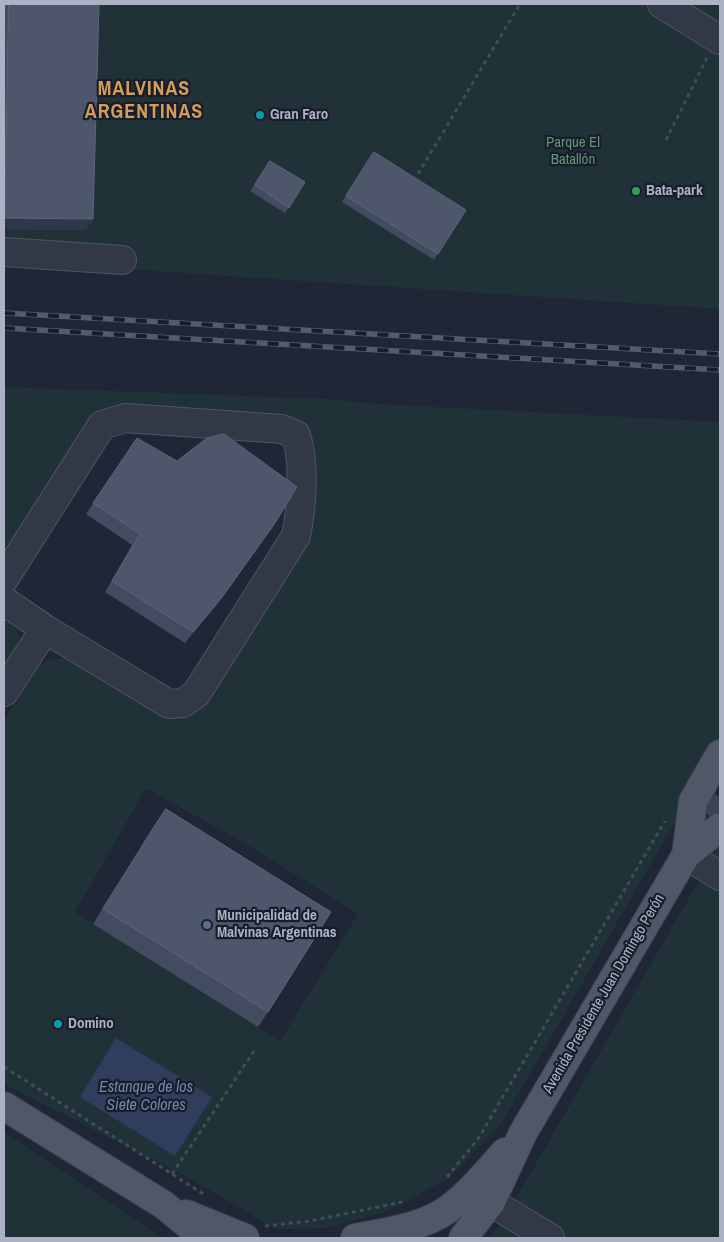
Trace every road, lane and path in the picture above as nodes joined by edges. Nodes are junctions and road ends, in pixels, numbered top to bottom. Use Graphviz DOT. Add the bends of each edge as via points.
graph roads {
  1 [pos="520,4"];
  2 [pos="673,7"];
  3 [pos="719,39"];
  4 [pos="666,140"];
  5 [pos="418,174"];
  6 [pos="4,252"];
  7 [pos="122,260"];
  8 [pos="4,579"];
  9 [pos="4,601"];
  10 [pos="45,629"];
  11 [pos="4,692"];
  12 [pos="720,754"];
  13 [pos="670,813"];
  14 [pos="720,827"];
  15 [pos="686,855"];
  16 [pos="720,876"];
  17 [pos="256,1048"];
  18 [pos="4,1067"];
  19 [pos="4,1106"];
  20 [pos="523,1133"];
  21 [pos="172,1174"];
  22 [pos="443,1181"];
  23 [pos="211,1198"];
  24 [pos="415,1199"];
  25 [pos="491,1202"];
  26 [pos="164,1205"];
  27 [pos="252,1232"];
  28 [pos="362,1237"];
  29 [pos="204,1238"];
  30 [pos="463,1238"];
  31 [pos="550,1238"];
  1 -- 5 [label="path"];
  2 -- 3 [label="street"];
  3 -- 4 [label="path"];
  6 -- 7 [label="street"];
  8 -- 10 [label="street" via="102,425 125,418 282,429 296,435 300,449 300,517 296,536 196,694 183,703 169,704"];
  9 -- 10 [label="street"];
  10 -- 11 [label="street"];
  12 -- 15 [label="main road, Avenida Presidente Juan Domingo Perón" via="693,801"];
  13 -- 22 [label="path" via="478,1139"];
  14 -- 15 [label="main road, Avenida Presidente Juan Domingo Perón"];
  15 -- 16 [label="street"];
  15 -- 20 [label="main road, Avenida Presidente Juan Domingo Perón"];
  17 -- 21 [label="path"];
  18 -- 21 [label="path"];
  19 -- 26 [label="main road"];
  20 -- 25 [label="main road, Avenida Presidente Juan Domingo Perón"];
  20 -- 28 [label="main road, Avenida Presidente Juan Domingo Perón" via="471,1190 446,1211 417,1225"];
  21 -- 23 [label="path"];
  24 -- 27 [label="path"];
  25 -- 30 [label="main road, Avenida Presidente Juan Domingo Perón"];
  25 -- 31 [label="street"];
  26 -- 27 [label="main road"];
  26 -- 29 [label="main road"];
}
